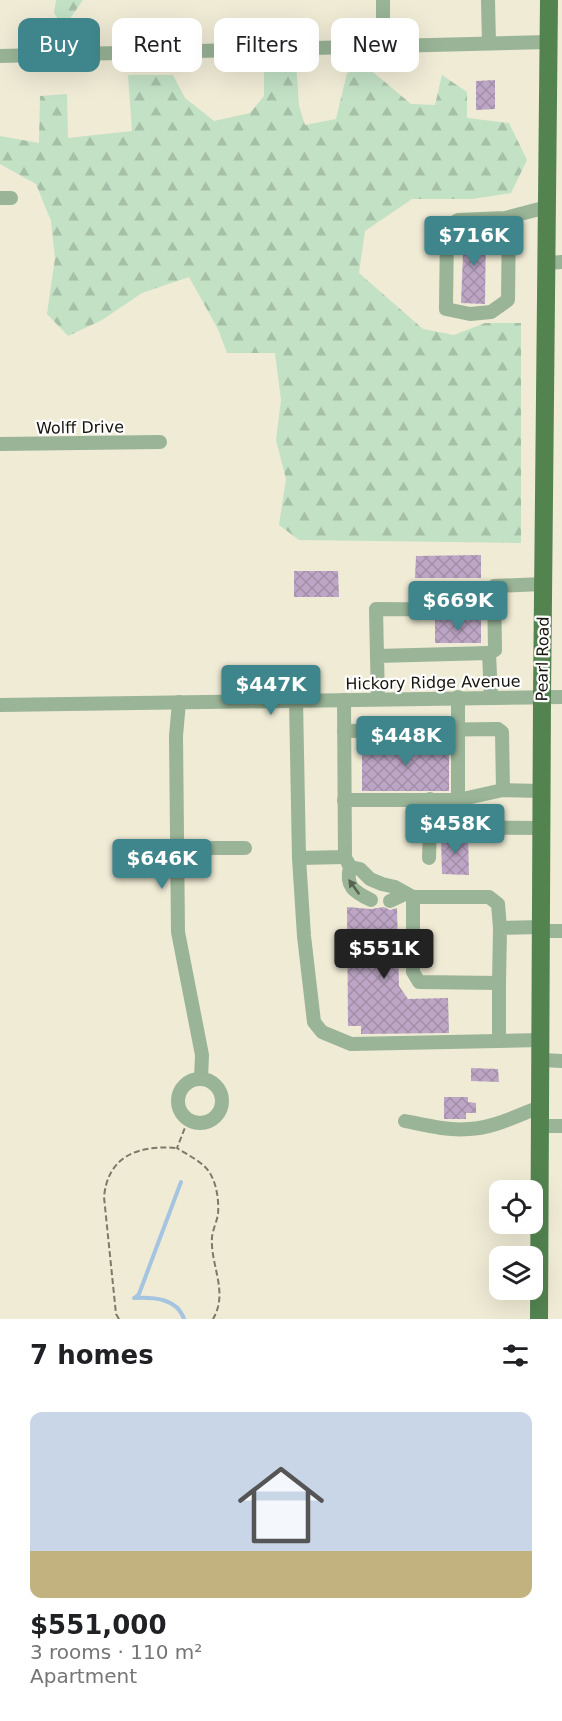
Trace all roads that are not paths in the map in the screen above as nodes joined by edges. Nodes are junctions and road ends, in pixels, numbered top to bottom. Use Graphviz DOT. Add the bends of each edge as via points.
graph roads {
  1 [pos="383,0"];
  2 [pos="488,0"];
  3 [pos="549,0"];
  4 [pos="383,18"];
  5 [pos="548,42"];
  6 [pos="489,43"];
  7 [pos="419,45"];
  8 [pos="331,47"];
  9 [pos="0,56"];
  10 [pos="555,61"];
  11 [pos="547,207"];
  12 [pos="509,217"];
  13 [pos="554,263"];
  14 [pos="160,442"];
  15 [pos="0,444"];
  16 [pos="543,584"];
  17 [pos="494,610"];
  18 [pos="489,653"];
  19 [pos="377,656"];
  20 [pos="458,697"];
  21 [pos="491,697"];
  22 [pos="542,697"];
  23 [pos="562,697"];
  24 [pos="378,699"];
  25 [pos="296,700"];
  26 [pos="344,700"];
  27 [pos="179,702"];
  28 [pos="0,705"];
  29 [pos="458,729"];
  30 [pos="344,730"];
  31 [pos="503,790"];
  32 [pos="542,792"];
  33 [pos="344,800"];
  34 [pos="430,800"];
  35 [pos="458,800"];
  36 [pos="430,827"];
  37 [pos="542,828"];
  38 [pos="177,848"];
  39 [pos="245,848"];
  40 [pos="299,858"];
  41 [pos="429,858"];
  42 [pos="348,862"];
  43 [pos="409,895"];
  44 [pos="370,900"];
  45 [pos="390,901"];
  46 [pos="500,928"];
  47 [pos="542,929"];
  48 [pos="562,931"];
  49 [pos="499,983"];
  50 [pos="499,1040"];
  51 [pos="541,1040"];
  52 [pos="541,1060"];
  53 [pos="562,1061"];
  54 [pos="201,1079"];
  55 [pos="540,1116"];
  56 [pos="405,1121"];
  57 [pos="562,1126"];
  58 [pos="539,1319"];
  1 -- 4 [label="street"];
  2 -- 6 [label="street"];
  3 -- 5 [label="main road, Pearl Road"];
  5 -- 6 [label="street"];
  5 -- 10 [label="main road, Pearl Road"];
  6 -- 7 [label="street"];
  8 -- 9 [label="street"];
  10 -- 11 [label="main road, Pearl Road"];
  11 -- 12 [label="street"];
  11 -- 13 [label="main road, Pearl Road"];
  12 -- 12 [label="street" via="458,220 447,228 446,309 470,314 491,312 508,300"];
  13 -- 16 [label="main road, Pearl Road"];
  14 -- 15 [label="street, Wolff Drive"];
  16 -- 17 [label="street" via="494,586"];
  16 -- 22 [label="main road, Pearl Road"];
  17 -- 18 [label="street" via="495,650"];
  17 -- 19 [label="street" via="375,609"];
  18 -- 19 [label="street"];
  18 -- 21 [label="street"];
  19 -- 24 [label="street"];
  20 -- 21 [label="street, Hickory Ridge Avenue"];
  20 -- 24 [label="street, Hickory Ridge Avenue"];
  20 -- 29 [label="street"];
  21 -- 22 [label="street, Hickory Ridge Avenue"];
  22 -- 23 [label="street, Hickory Ridge Avenue"];
  22 -- 32 [label="main road, Pearl Road"];
  24 -- 26 [label="street, Hickory Ridge Avenue"];
  25 -- 26 [label="street, Hickory Ridge Avenue"];
  25 -- 27 [label="street, Hickory Ridge Avenue"];
  25 -- 40 [label="street"];
  26 -- 30 [label="street"];
  27 -- 28 [label="street, Hickory Ridge Avenue"];
  27 -- 38 [label="street"];
  29 -- 30 [label="street"];
  29 -- 31 [label="street" via="502,732"];
  29 -- 35 [label="street"];
  30 -- 33 [label="street"];
  31 -- 32 [label="street"];
  31 -- 35 [label="street"];
  32 -- 37 [label="main road, Pearl Road"];
  33 -- 34 [label="street"];
  33 -- 42 [label="street"];
  34 -- 35 [label="street"];
  34 -- 36 [label="street"];
  36 -- 37 [label="street"];
  36 -- 41 [label="street"];
  37 -- 47 [label="main road, Pearl Road"];
  38 -- 39 [label="street"];
  38 -- 54 [label="street" via="178,932 202,1055"];
  40 -- 42 [label="street"];
  40 -- 50 [label="street" via="314,1022 322,1032 351,1044"];
  42 -- 43 [label="street" via="370,879"];
  44 -- 42 [label="street, one-way" via="352,888 347,878"];
  43 -- 45 [label="street"];
  43 -- 46 [label="street" via="489,897 498,904"];
  43 -- 49 [label="street" via="413,972 419,982"];
  46 -- 47 [label="street"];
  46 -- 49 [label="street"];
  47 -- 48 [label="street"];
  47 -- 51 [label="main road, Pearl Road"];
  49 -- 50 [label="street"];
  50 -- 51 [label="street"];
  51 -- 52 [label="main road, Pearl Road"];
  52 -- 53 [label="street"];
  52 -- 55 [label="main road, Pearl Road"];
  54 -- 54 [label="street" via="219,1089 222,1102 211,1120 196,1123 179,1110 178,1095 187,1083"];
  55 -- 56 [label="street" via="460,1130"];
  55 -- 57 [label="street"];
  55 -- 58 [label="main road, Pearl Road"];
}
